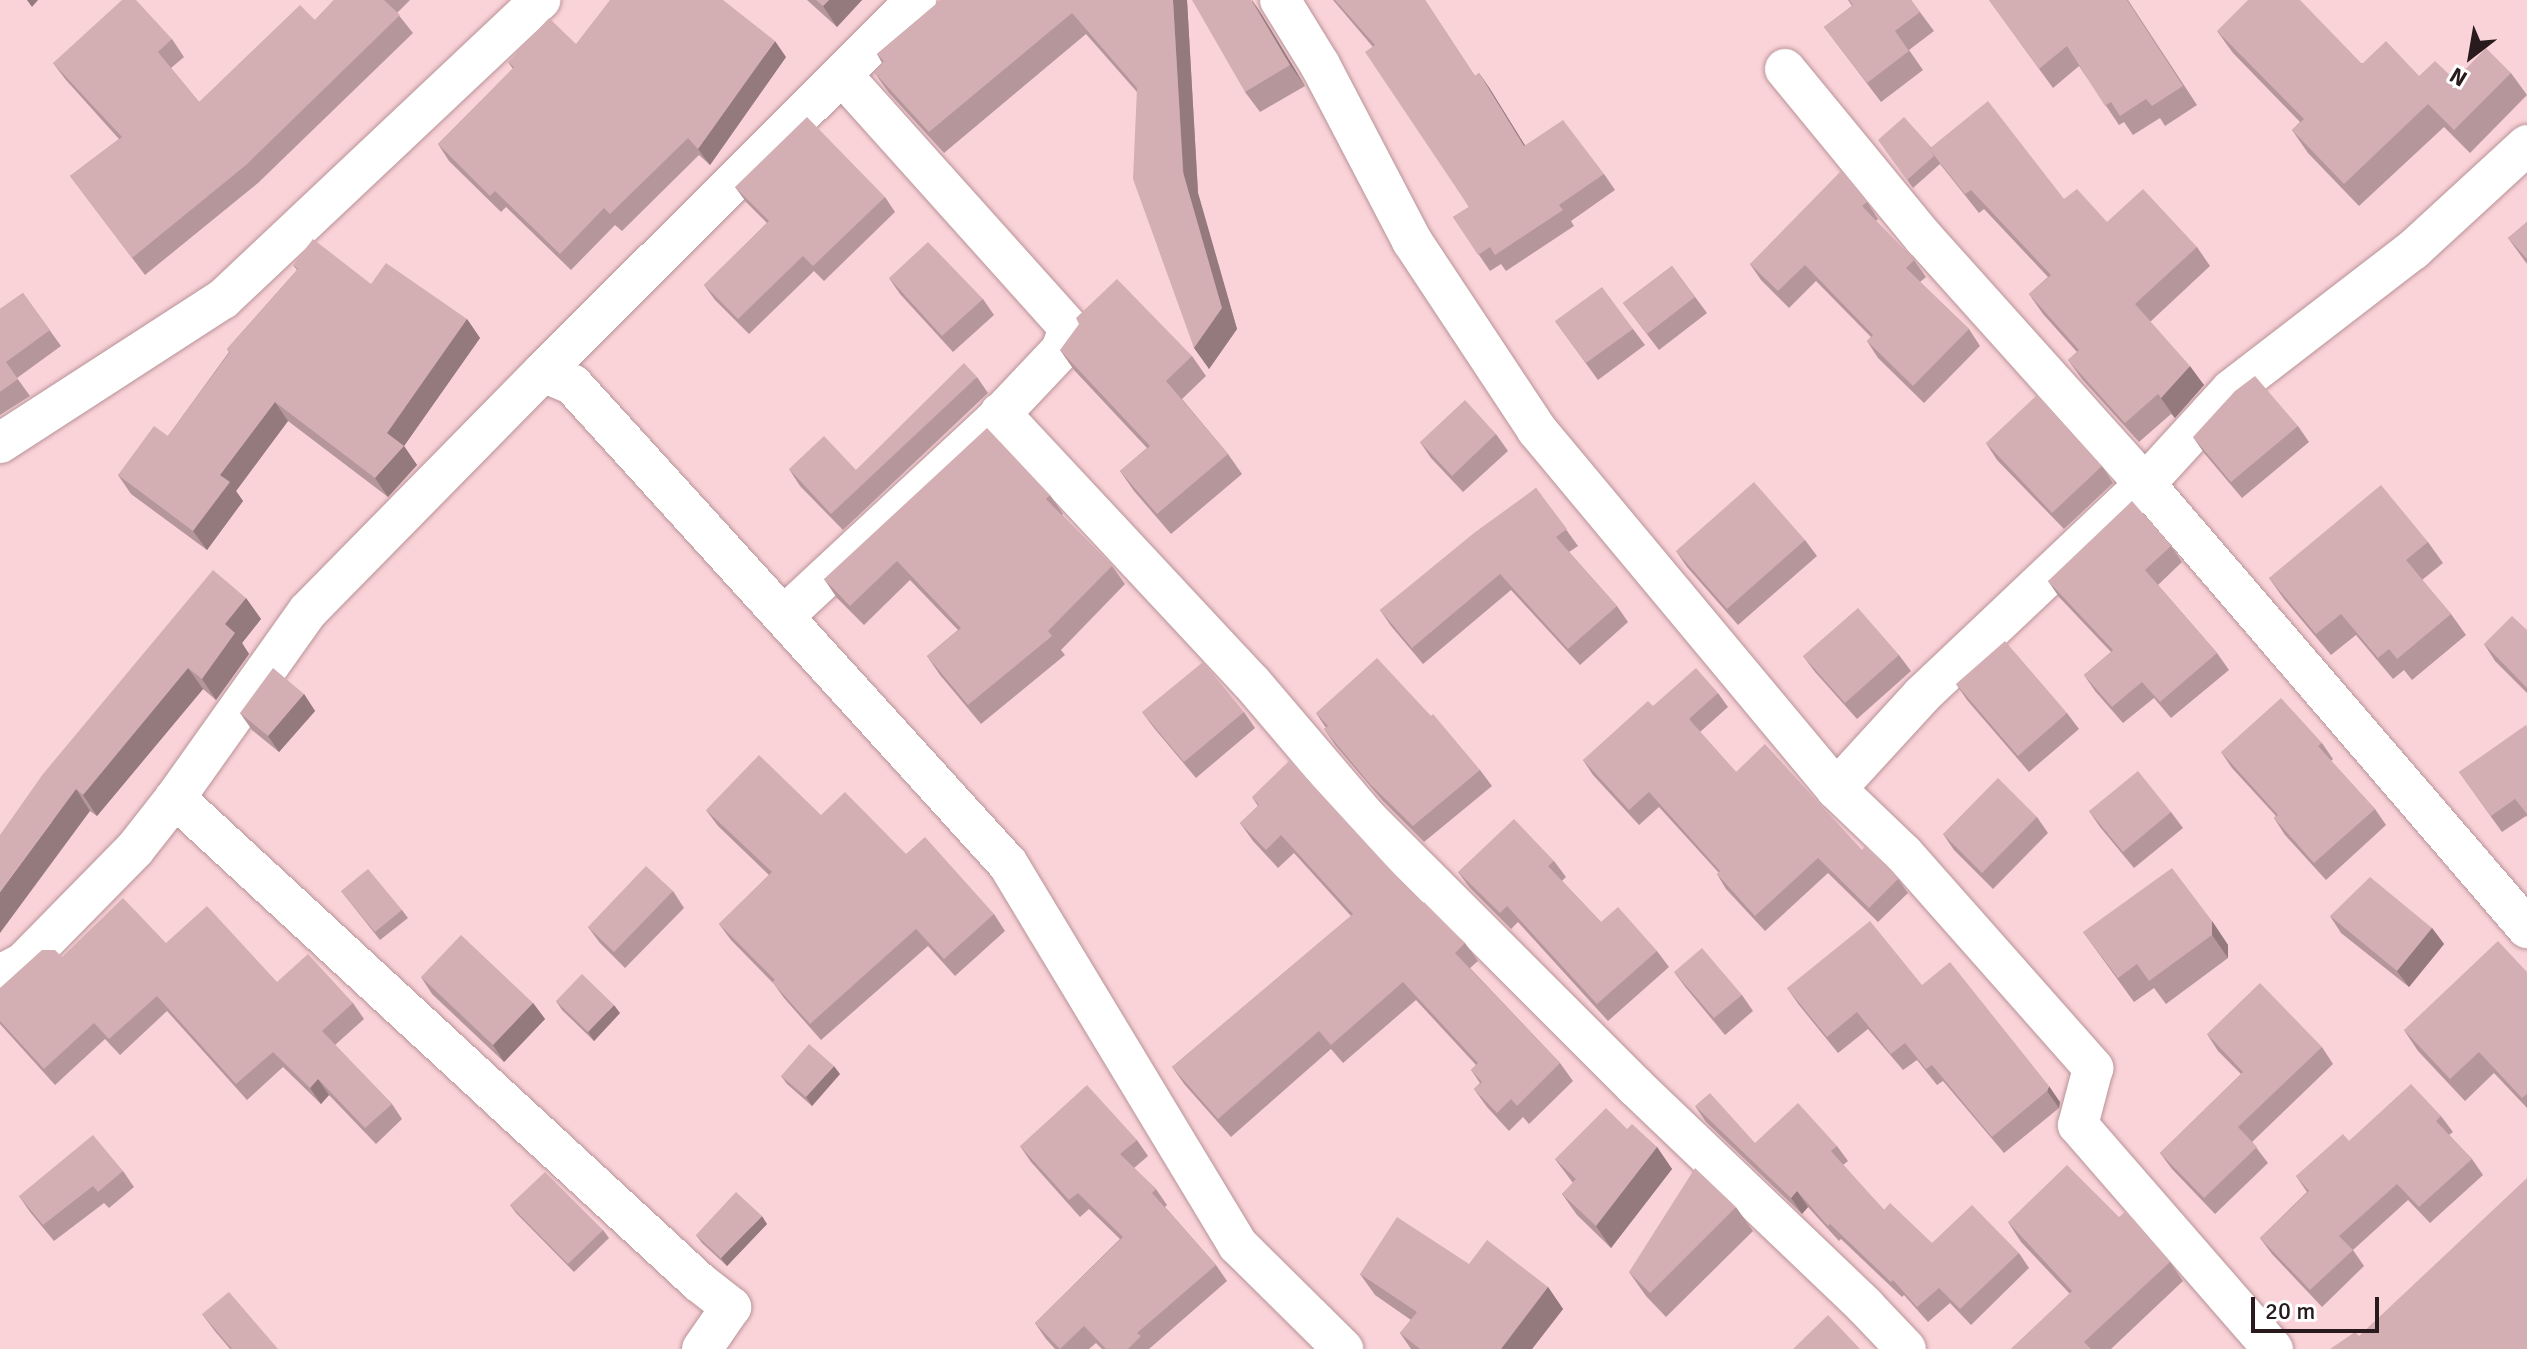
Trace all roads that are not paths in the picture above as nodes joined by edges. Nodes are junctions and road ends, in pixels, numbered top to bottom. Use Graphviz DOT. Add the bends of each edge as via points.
graph roads {
  1 [pos="540,0"];
  2 [pos="916,0"];
  3 [pos="1280,0"];
  4 [pos="1785,69"];
  5 [pos="842,75"];
  6 [pos="2527,145"];
  7 [pos="543,372"];
  8 [pos="1000,413"];
  9 [pos="0,443"];
  10 [pos="2145,484"];
  11 [pos="784,616"];
  12 [pos="1836,789"];
  13 [pos="175,798"];
  14 [pos="2527,928"];
  15 [pos="0,975"];
  16 [pos="702,1349"];
  17 [pos="1343,1349"];
  18 [pos="1906,1349"];
  19 [pos="2273,1349"];
  1 -- 9 [label="street" via="223,299"];
  2 -- 5 [label="street"];
  3 -- 12 [label="street" via="1412,241 1537,430"];
  4 -- 10 [label="street" via="1924,238"];
  5 -- 7 [label="street"];
  5 -- 8 [label="street" via="1069,328 1061,350"];
  6 -- 10 [label="street" via="2413,250 2231,390"];
  7 -- 11 [label="street" via="573,385"];
  7 -- 13 [label="street" via="308,611"];
  8 -- 11 [label="street"];
  8 -- 18 [label="street" via="1252,683 1365,816"];
  10 -- 12 [label="street" via="1922,695"];
  10 -- 14 [label="street"];
  11 -- 17 [label="street" via="1008,864 1238,1245"];
  12 -- 19 [label="street" via="1904,854 2093,1068 2078,1125"];
  13 -- 15 [label="street" via="135,849 23,963"];
  13 -- 16 [label="street" via="731,1307"];
}
